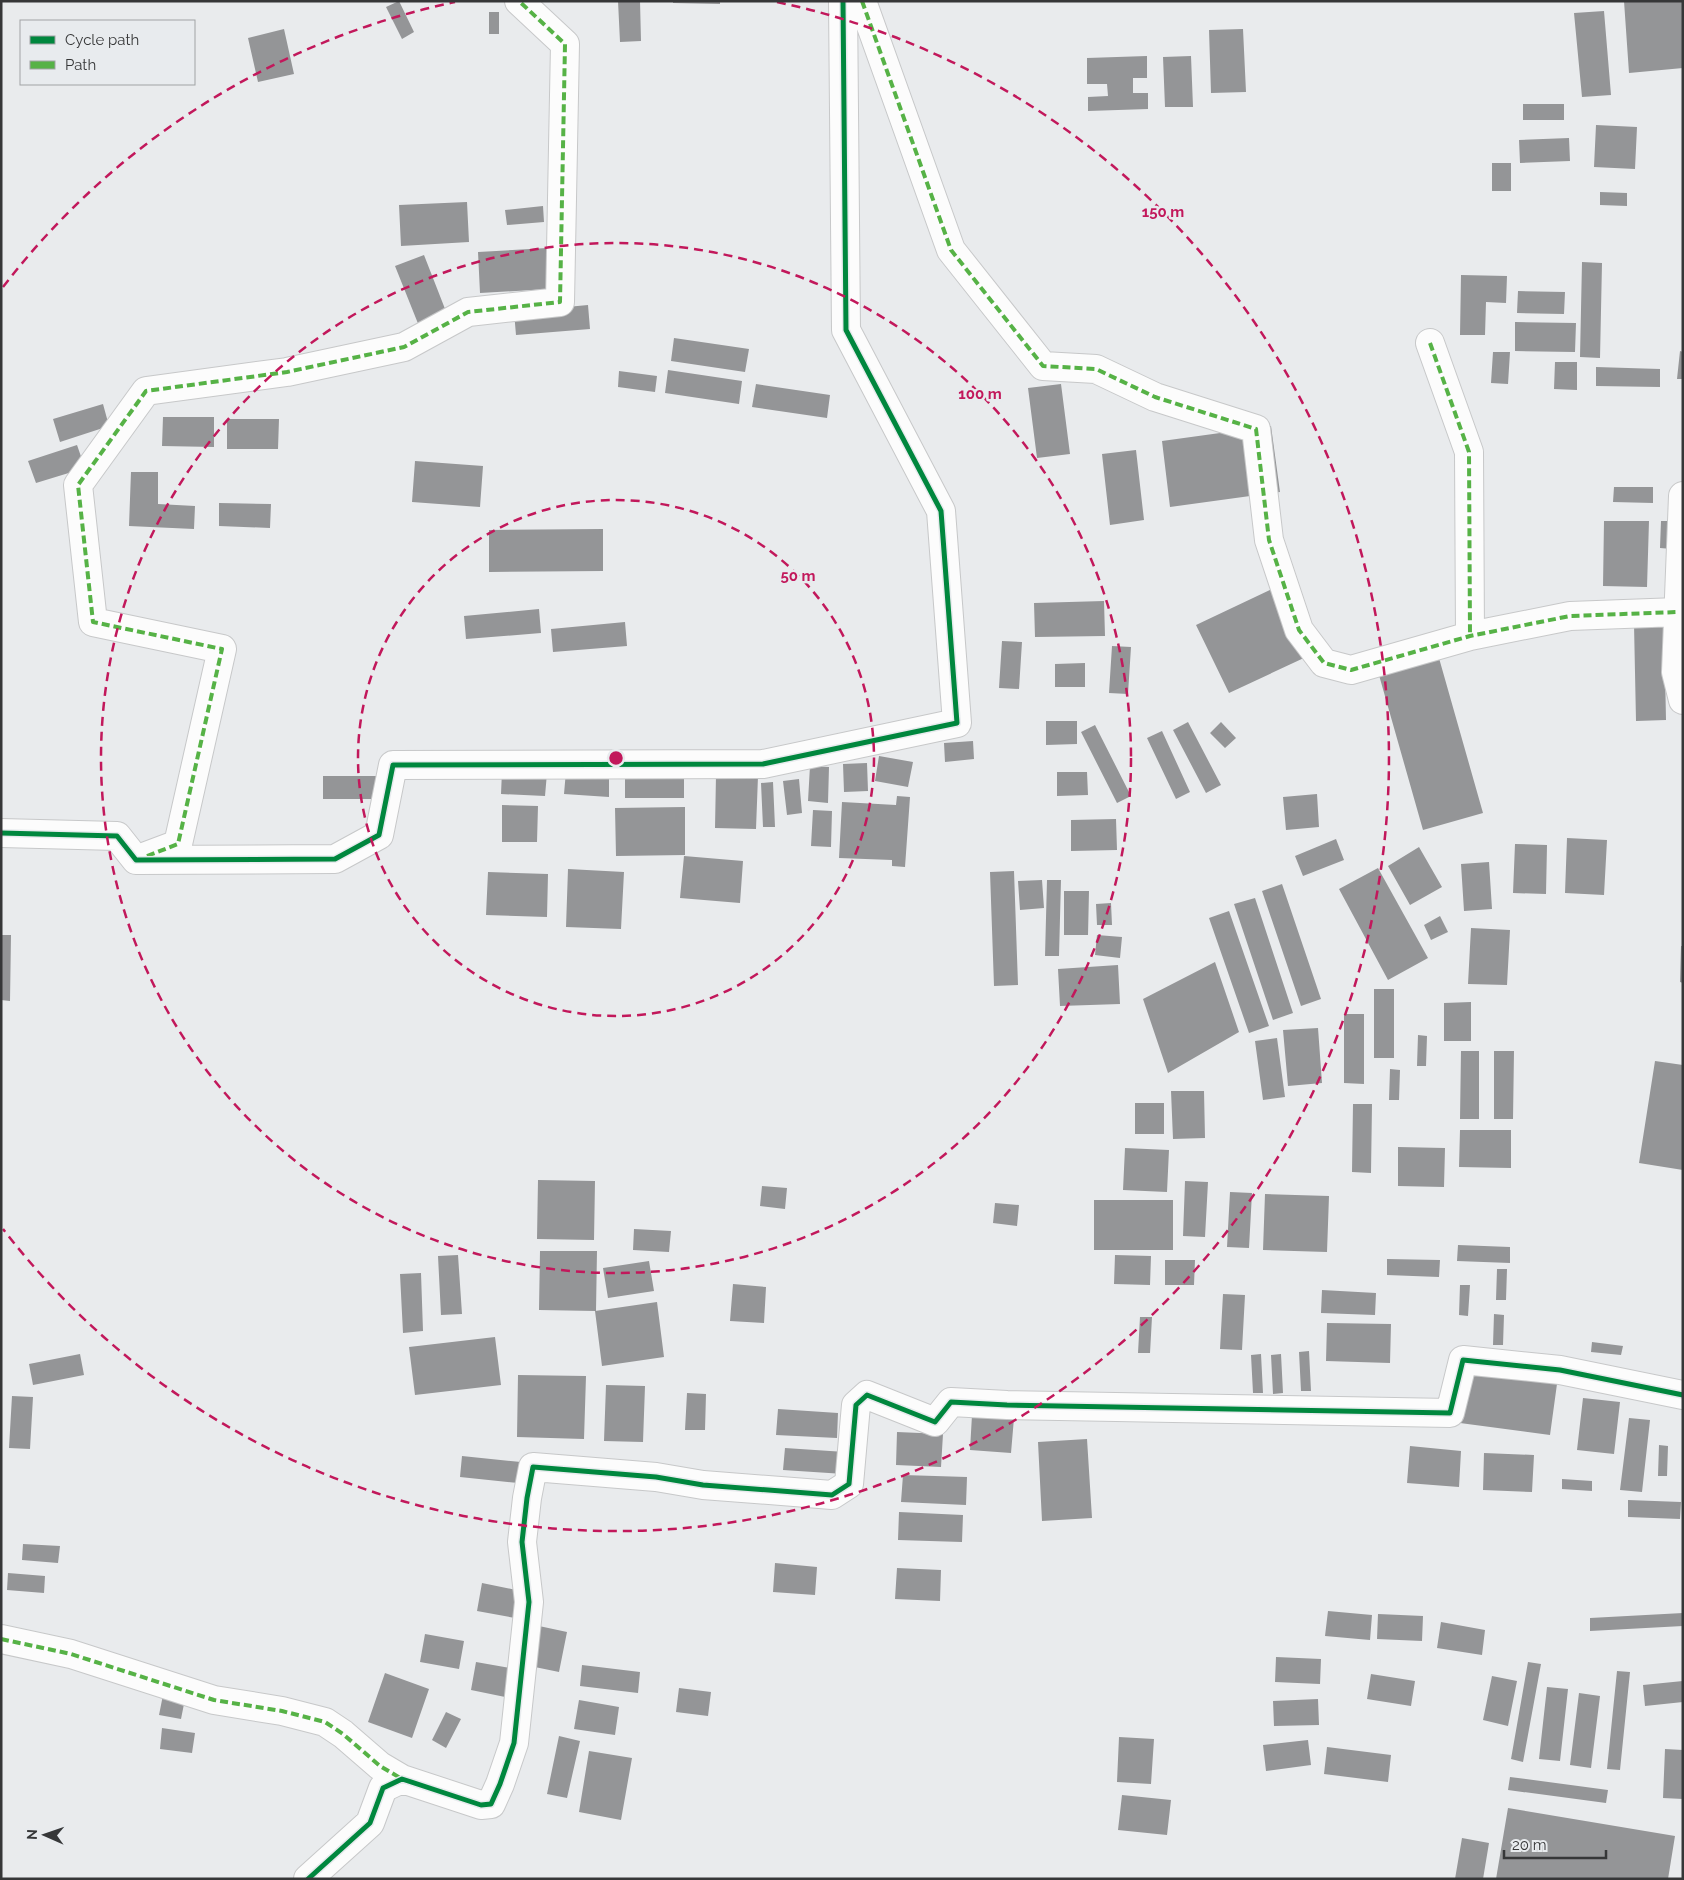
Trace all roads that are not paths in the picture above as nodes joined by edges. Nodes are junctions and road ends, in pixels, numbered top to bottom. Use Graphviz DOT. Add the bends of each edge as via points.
graph roads {
  1 [pos="519,1"];
  2 [pos="843,1"];
  3 [pos="862,1"];
  4 [pos="1430,343"];
  5 [pos="1683,496"];
  6 [pos="1678,612"];
  7 [pos="1470,636"];
  8 [pos="1683,700"];
  9 [pos="1,833"];
  10 [pos="136,860"];
  11 [pos="1683,1395"];
  12 [pos="1,1640"];
  13 [pos="402,1779"];
  14 [pos="308,1879"];
  1 -- 10 [label="street" via="565,44 560,302 468,312 404,347 287,372 146,391 78,485 93,622 222,649 178,844"];
  2 -- 10 [label="street" via="846,330 940,511 956,723 763,764 393,766 379,835 335,859"];
  3 -- 7 [label="street" via="951,250 1043,366 1096,369 1155,396 1256,430 1270,540 1299,630 1324,663 1351,670"];
  4 -- 7 [label="street" via="1469,452"];
  5 -- 6 [label="street"];
  6 -- 7 [label="street" via="1570,616"];
  6 -- 8 [label="street" via="1676,672"];
  9 -- 10 [label="street" via="118,836"];
  11 -- 13 [label="street" via="1560,1370 1464,1360 1450,1414 951,1402 935,1422 867,1395 856,1405 850,1484 832,1495 703,1485 656,1476 533,1467 522,1542 528,1602 514,1743 500,1784 491,1804 481,1804"];
  12 -- 13 [label="street" via="71,1654 214,1700 282,1711 324,1722"];
  13 -- 14 [label="street" via="383,1788 370,1823"];
}
